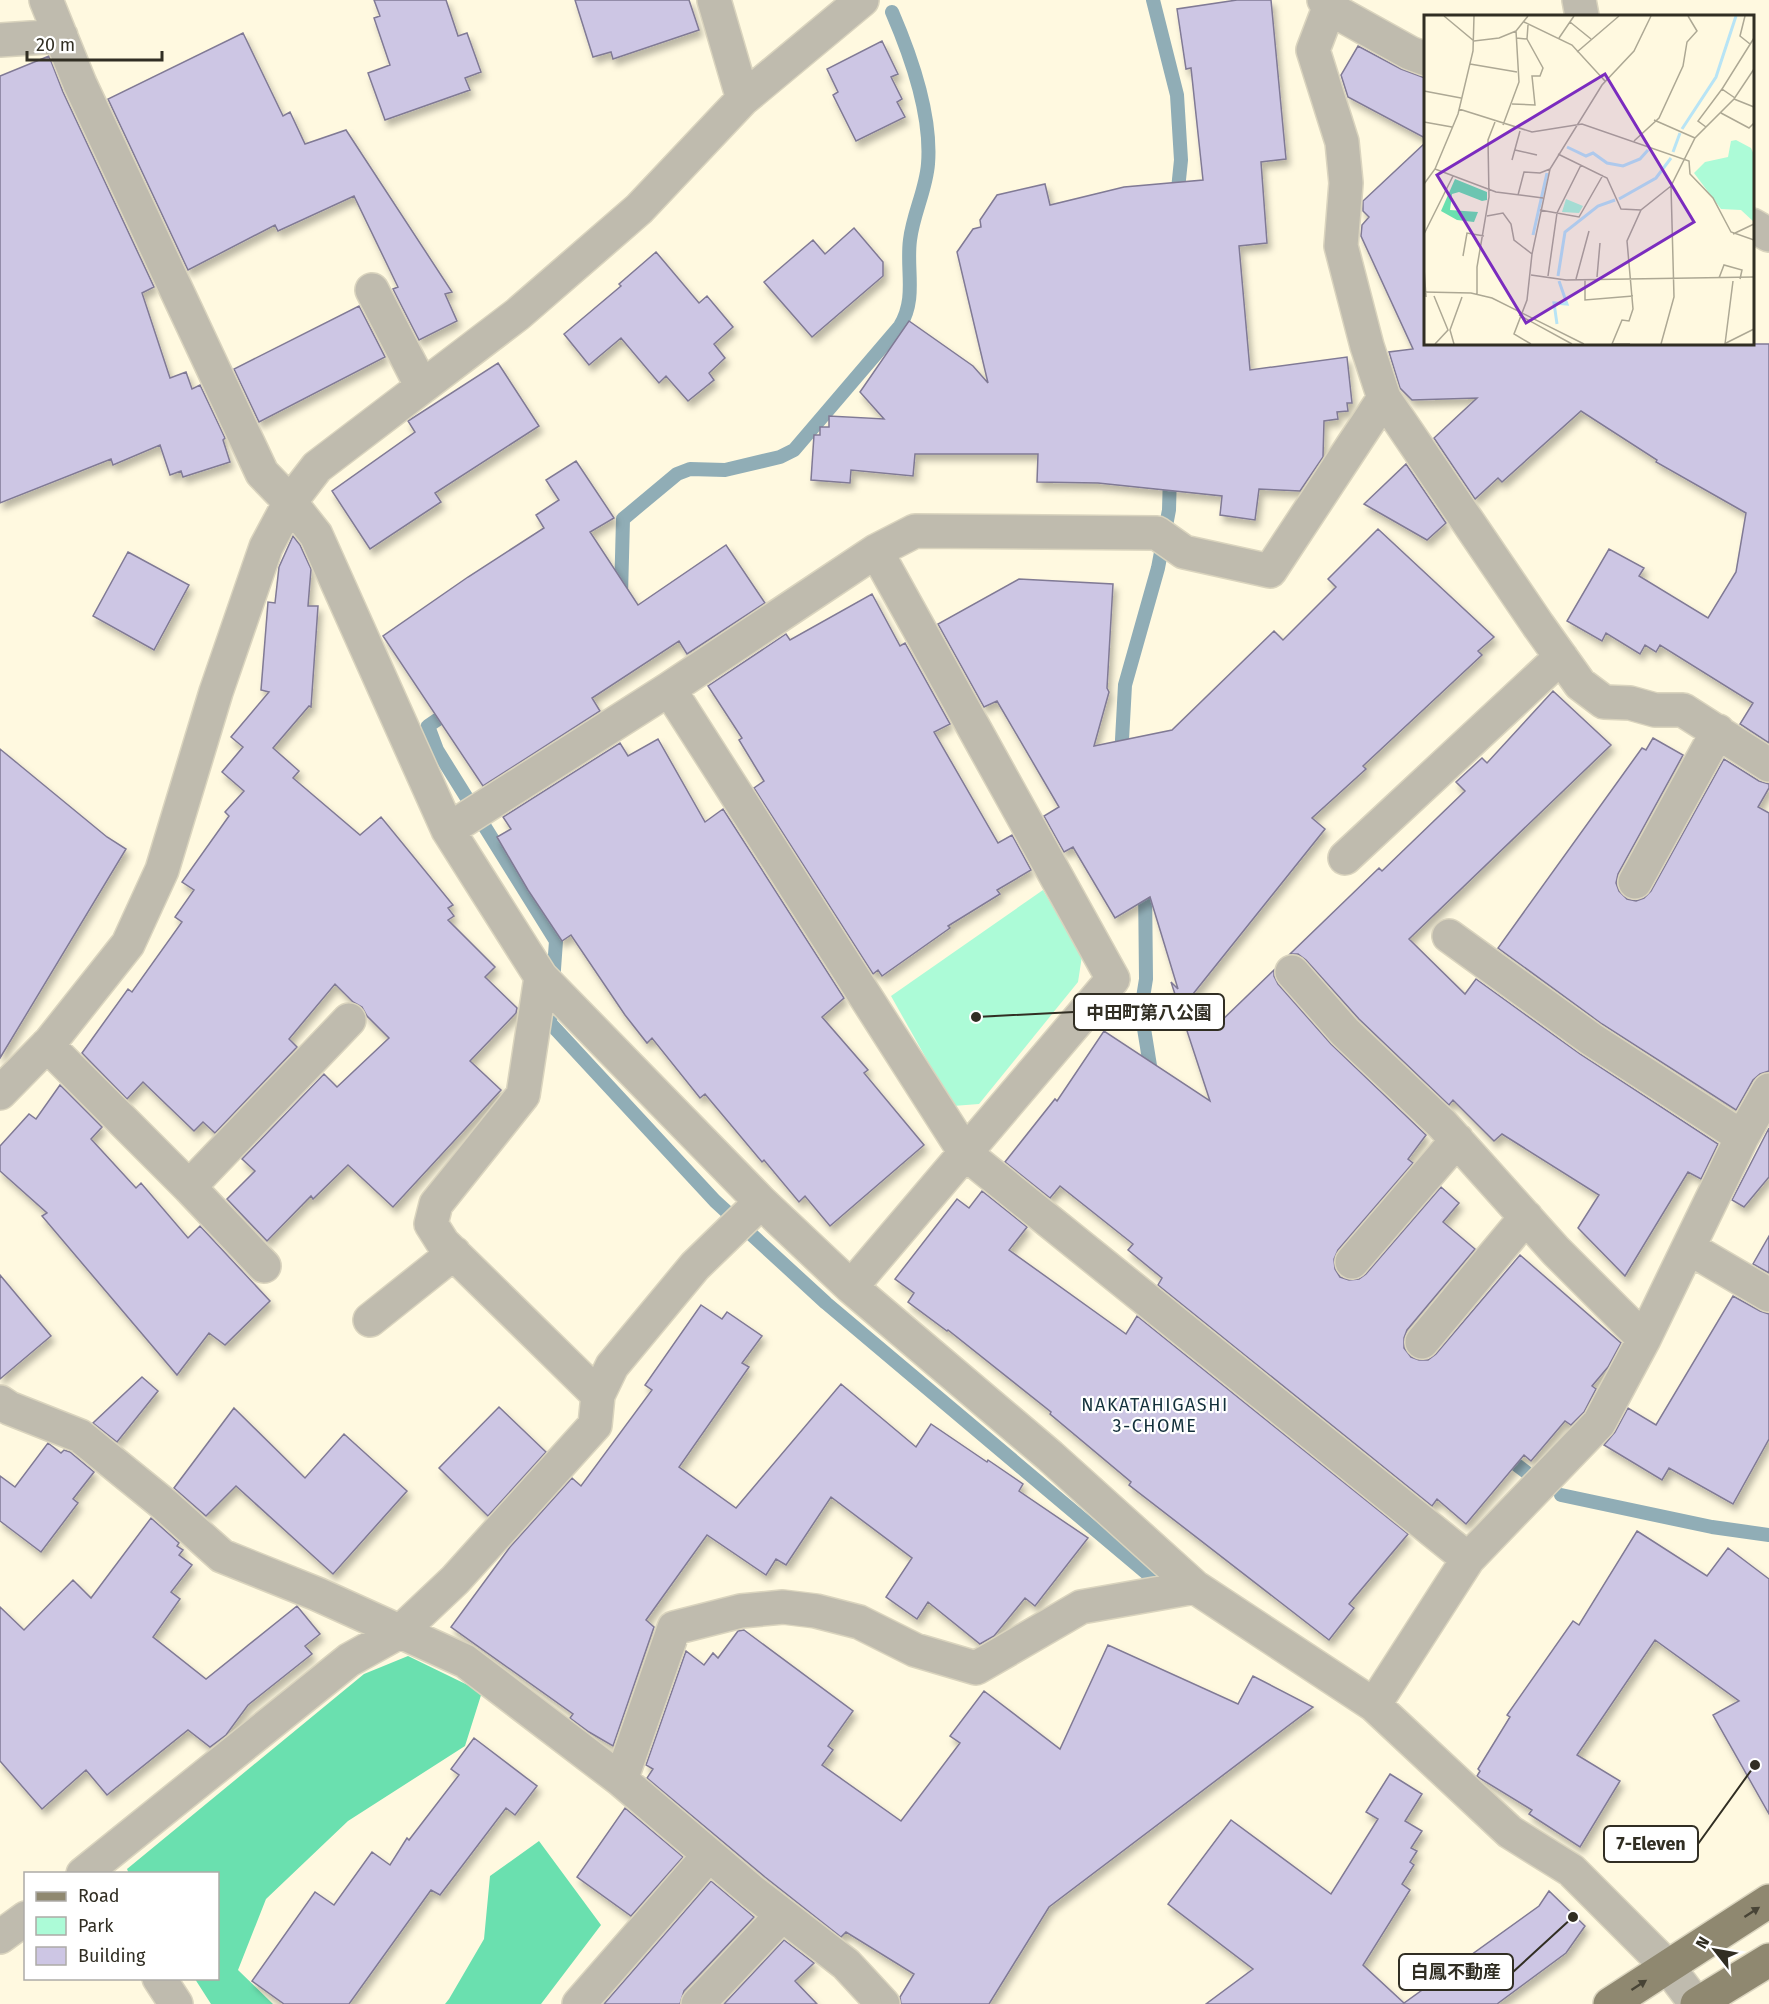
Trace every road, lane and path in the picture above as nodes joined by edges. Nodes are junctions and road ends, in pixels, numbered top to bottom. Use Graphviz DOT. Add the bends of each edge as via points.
graph roads {
  1 [pos="46,0"];
  2 [pos="714,0"];
  3 [pos="862,0"];
  4 [pos="1579,0"];
  5 [pos="1326,4"];
  6 [pos="1582,15"];
  7 [pos="61,36"];
  8 [pos="0,40"];
  9 [pos="1424,58"];
  10 [pos="743,99"];
  11 [pos="1754,226"];
  12 [pos="1769,235"];
  13 [pos="372,290"];
  14 [pos="422,387"];
  15 [pos="1383,398"];
  16 [pos="290,502"];
  17 [pos="876,551"];
  18 [pos="1561,657"];
  19 [pos="669,689"];
  20 [pos="1718,731"];
  21 [pos="1769,765"];
  22 [pos="448,830"];
  23 [pos="1345,858"];
  24 [pos="1635,882"];
  25 [pos="1449,936"];
  26 [pos="1292,972"];
  27 [pos="542,977"];
  28 [pos="349,1020"];
  29 [pos="47,1046"];
  30 [pos="1769,1090"];
  31 [pos="0,1093"];
  32 [pos="1742,1137"];
  33 [pos="1457,1140"];
  34 [pos="966,1154"];
  35 [pos="189,1187"];
  36 [pos="761,1202"];
  37 [pos="1526,1217"];
  38 [pos="1689,1248"];
  39 [pos="454,1253"];
  40 [pos="1352,1262"];
  41 [pos="264,1266"];
  42 [pos="851,1287"];
  43 [pos="1769,1295"];
  44 [pos="370,1320"];
  45 [pos="1644,1339"];
  46 [pos="1422,1342"];
  47 [pos="598,1395"];
  48 [pos="0,1402"];
  49 [pos="1468,1559"];
  50 [pos="1195,1587"];
  51 [pos="400,1631"];
  52 [pos="1374,1705"];
  53 [pos="621,1780"];
  54 [pos="709,1855"];
  55 [pos="88,1872"];
  56 [pos="1769,1901"];
  57 [pos="782,1915"];
  58 [pos="24,1919"];
  59 [pos="0,1937"];
  60 [pos="1769,1960"];
  61 [pos="1668,1967"];
  62 [pos="160,1980"];
  63 [pos="176,2004"];
  64 [pos="579,2004"];
  65 [pos="698,2004"];
  66 [pos="883,2004"];
  67 [pos="1610,2004"];
  68 [pos="1696,2004"];
  1 -- 7 [label="street"];
  2 -- 10 [label="street"];
  3 -- 10 [label="street"];
  4 -- 6 [label="street"];
  5 -- 9 [label="street"];
  5 -- 15 [label="street" via="1313,50 1342,142 1346,183 1341,246"];
  7 -- 8 [label="street"];
  7 -- 16 [label="street" via="262,473"];
  10 -- 14 [label="street" via="639,208 518,314"];
  11 -- 12 [label="street"];
  13 -- 14 [label="street"];
  14 -- 16 [label="street" via="317,467"];
  15 -- 17 [label="street" via="1270,571 1184,552 1157,533 915,531"];
  15 -- 18 [label="street"];
  16 -- 22 [label="street" via="316,535"];
  16 -- 29 [label="street" via="266,547 216,692 162,870 143,913 128,944"];
  17 -- 19 [label="street"];
  17 -- 34 [label="street" via="1113,979"];
  18 -- 20 [label="street" via="1580,684 1604,702 1683,710"];
  18 -- 23 [label="street"];
  19 -- 22 [label="street"];
  19 -- 34 [label="street"];
  20 -- 21 [label="street"];
  20 -- 24 [label="street"];
  22 -- 27 [label="street"];
  25 -- 32 [label="street" via="1591,1039"];
  26 -- 33 [label="street" via="1345,1032"];
  27 -- 36 [label="street"];
  27 -- 39 [label="street" via="523,1095 436,1204 431,1224"];
  28 -- 35 [label="street"];
  29 -- 31 [label="street"];
  29 -- 35 [label="street"];
  30 -- 32 [label="street"];
  32 -- 38 [label="street"];
  33 -- 37 [label="street"];
  33 -- 40 [label="street"];
  34 -- 42 [label="street"];
  34 -- 49 [label="street"];
  35 -- 41 [label="street"];
  36 -- 42 [label="street"];
  36 -- 47 [label="street" via="695,1266 612,1366"];
  37 -- 45 [label="street"];
  37 -- 46 [label="street"];
  38 -- 43 [label="street"];
  38 -- 45 [label="street"];
  39 -- 44 [label="street"];
  39 -- 47 [label="street"];
  42 -- 50 [label="street" via="1050,1456"];
  45 -- 49 [label="street" via="1599,1423"];
  47 -- 51 [label="street" via="595,1425 455,1580"];
  48 -- 51 [label="street" via="80,1436 222,1556"];
  49 -- 52 [label="street"];
  50 -- 52 [label="street"];
  50 -- 53 [label="street" via="1082,1607 976,1668 915,1650 859,1622 816,1611 783,1607 741,1611 674,1628"];
  51 -- 53 [label="street" via="465,1661"];
  51 -- 55 [label="street" via="349,1660"];
  52 -- 61 [label="street" via="1510,1832 1572,1870"];
  53 -- 54 [label="street"];
  54 -- 57 [label="street"];
  54 -- 64 [label="street"];
  61 -- 56 [label="main road, one-way"];
  57 -- 65 [label="street"];
  57 -- 66 [label="street" via="846,1964"];
  58 -- 59 [label="street"];
  60 -- 68 [label="main road"];
  67 -- 61 [label="main road, one-way"];
  61 -- 68 [label="street"];
  62 -- 63 [label="street"];
}
